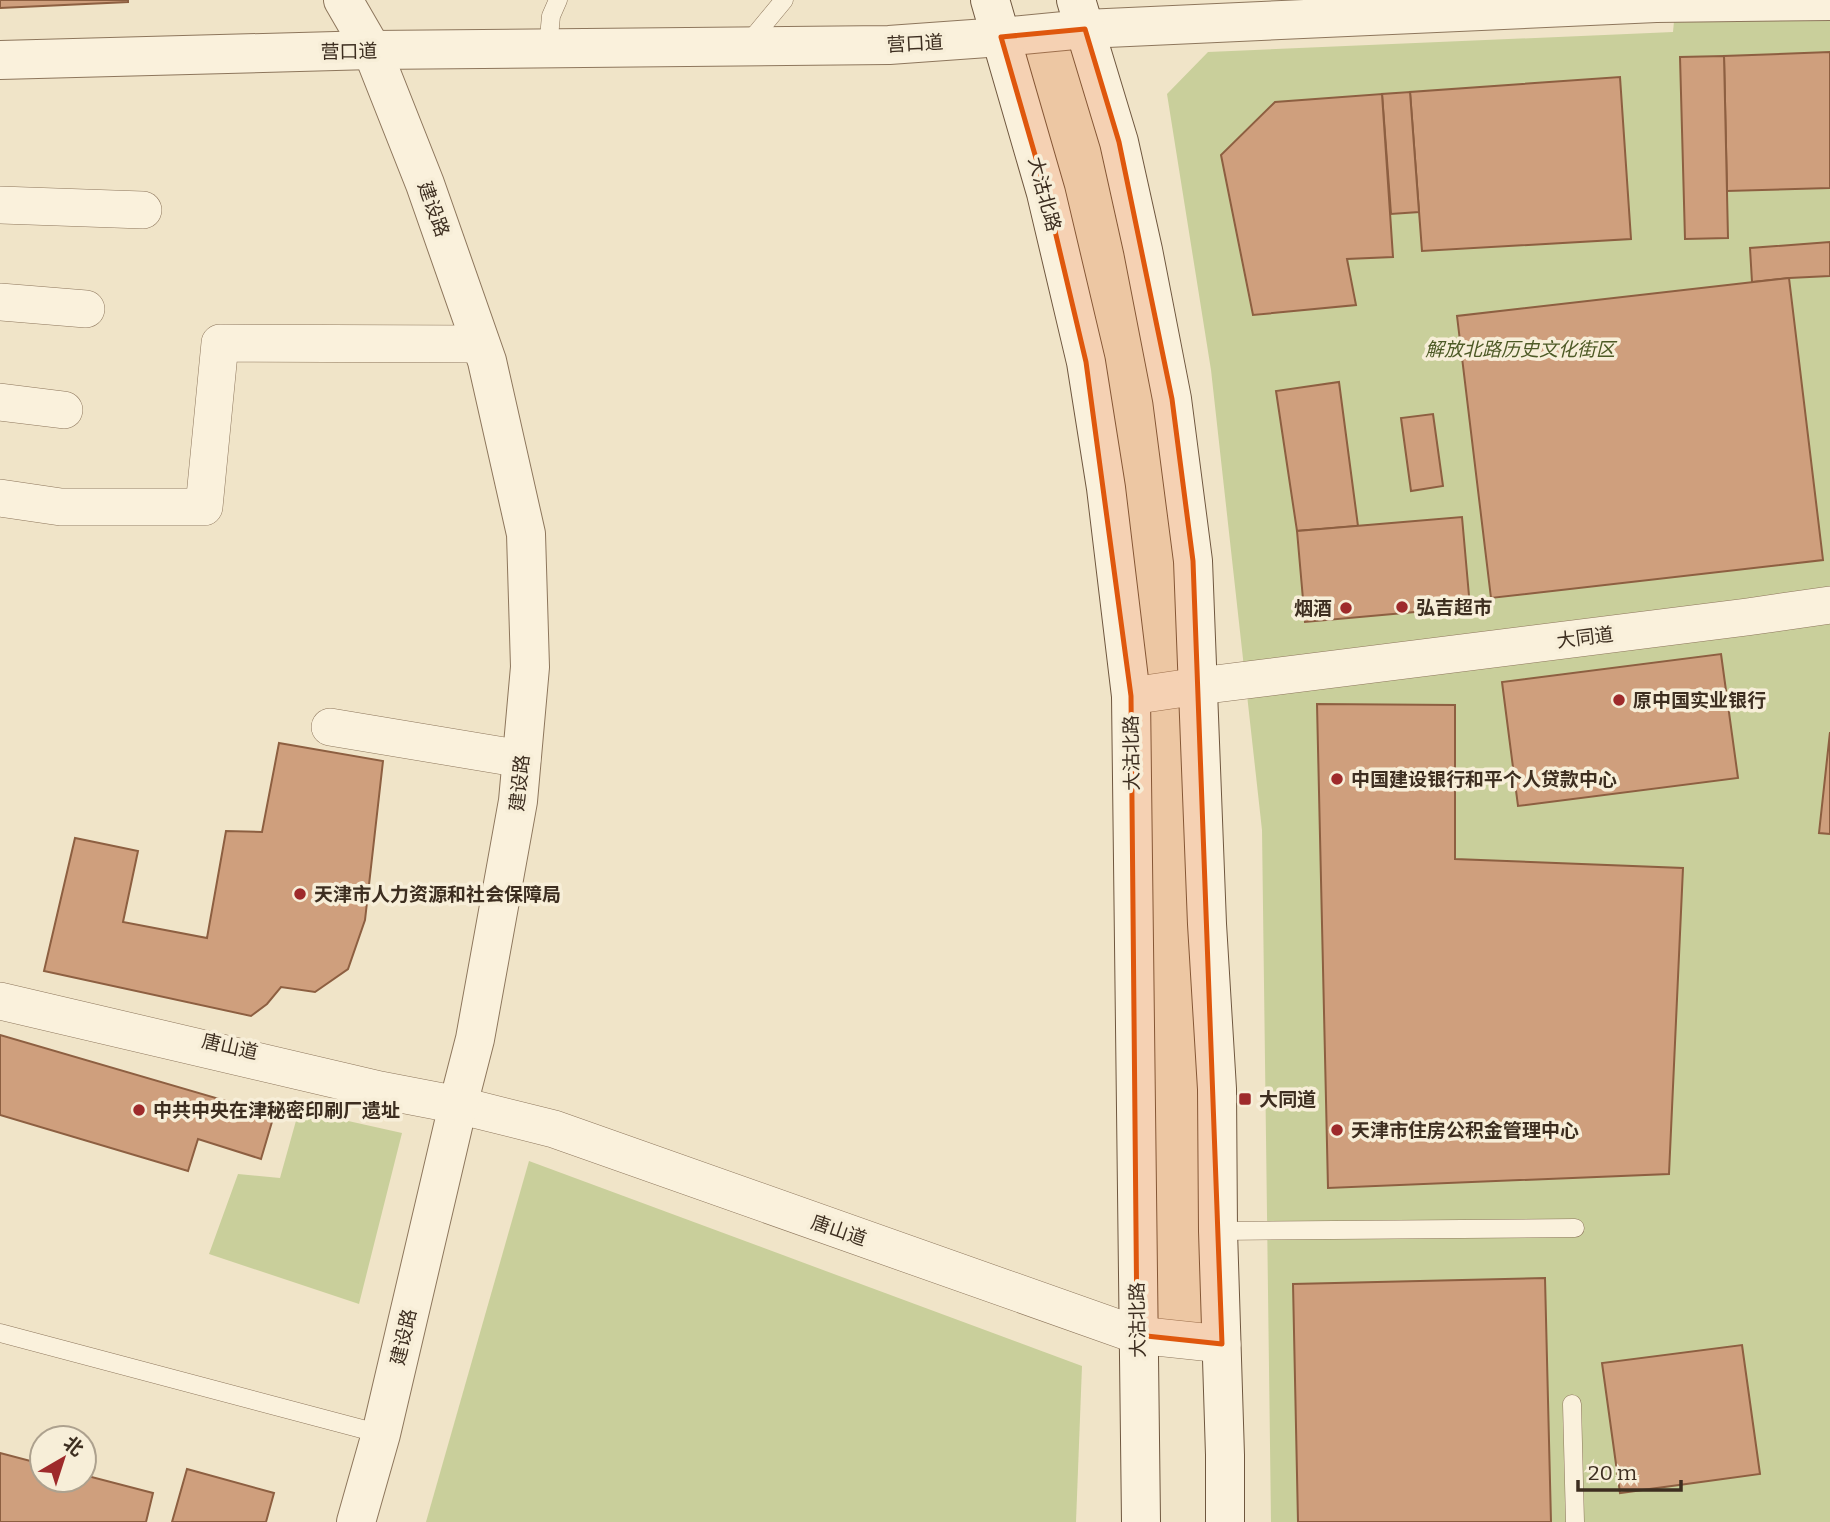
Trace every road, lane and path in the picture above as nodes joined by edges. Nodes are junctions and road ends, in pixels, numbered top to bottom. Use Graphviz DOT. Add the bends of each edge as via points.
graph roads {
  1 [pos="342,0"];
  2 [pos="558,0"];
  3 [pos="784,0"];
  4 [pos="990,0"];
  5 [pos="1830,1"];
  6 [pos="1656,2"];
  7 [pos="1080,15"];
  8 [pos="1002,37"];
  9 [pos="745,46"];
  10 [pos="548,48"];
  11 [pos="372,50"];
  12 [pos="0,60"];
  13 [pos="0,205"];
  14 [pos="144,210"];
  15 [pos="0,302"];
  16 [pos="86,309"];
  17 [pos="481,344"];
  18 [pos="0,402"];
  19 [pos="64,410"];
  20 [pos="0,498"];
  21 [pos="1830,605"];
  22 [pos="1199,686"];
  23 [pos="1131,696"];
  24 [pos="330,727"];
  25 [pos="522,758"];
  26 [pos="0,993"];
  27 [pos="0,1002"];
  28 [pos="458,1105"];
  29 [pos="1575,1228"];
  30 [pos="1218,1231"];
  31 [pos="0,1333"];
  32 [pos="1137,1335"];
  33 [pos="1222,1344"];
  34 [pos="1572,1404"];
  35 [pos="381,1434"];
  36 [pos="356,1522"];
  37 [pos="1141,1522"];
  38 [pos="1225,1522"];
  39 [pos="1575,1522"];
  1 -- 11 [label="street, 建设路"];
  2 -- 10 [label="lane" via="551,16"];
  3 -- 9 [label="lane"];
  4 -- 8 [label="street, 大沽北路"];
  5 -- 6 [label="street, 营口道"];
  6 -- 7 [label="street, 营口道"];
  7 -- 8 [label="street, 营口道"];
  7 -- 22 [label="street" via="1119,142 1172,399 1193,561"];
  8 -- 9 [label="street, 营口道" via="889,45"];
  8 -- 23 [label="street, 大沽北路" via="1046,193 1086,362"];
  9 -- 10 [label="street, 营口道"];
  10 -- 11 [label="street, 营口道"];
  11 -- 12 [label="street, 营口道"];
  11 -- 17 [label="street, 建设路"];
  13 -- 14 [label="street"];
  15 -- 16 [label="street"];
  17 -- 20 [label="street" via="220,343 204,507 61,506"];
  17 -- 25 [label="street, 建设路" via="526,534 530,667"];
  18 -- 19 [label="street"];
  21 -- 22 [label="street, 大同道"];
  22 -- 23 [label="street, 大同道"];
  22 -- 30 [label="street" via="1217,1089"];
  23 -- 32 [label="street, 大沽北路"];
  24 -- 25 [label="street"];
  25 -- 28 [label="street, 建设路" via="480,1013"];
  26 -- 28 [label="street, 唐山道" via="388,1082"];
  27 -- 28 [label="street, 唐山道"];
  28 -- 32 [label="street, 唐山道" via="554,1129"];
  28 -- 35 [label="street, 建设路"];
  29 -- 30 [label="lane"];
  30 -- 33 [label="street"];
  31 -- 35 [label="lane"];
  32 -- 33 [label="street, 唐山道"];
  32 -- 37 [label="street, 大沽北路"];
  33 -- 38 [label="street"];
  34 -- 39 [label="lane"];
  35 -- 36 [label="street, 建设路"];
}
